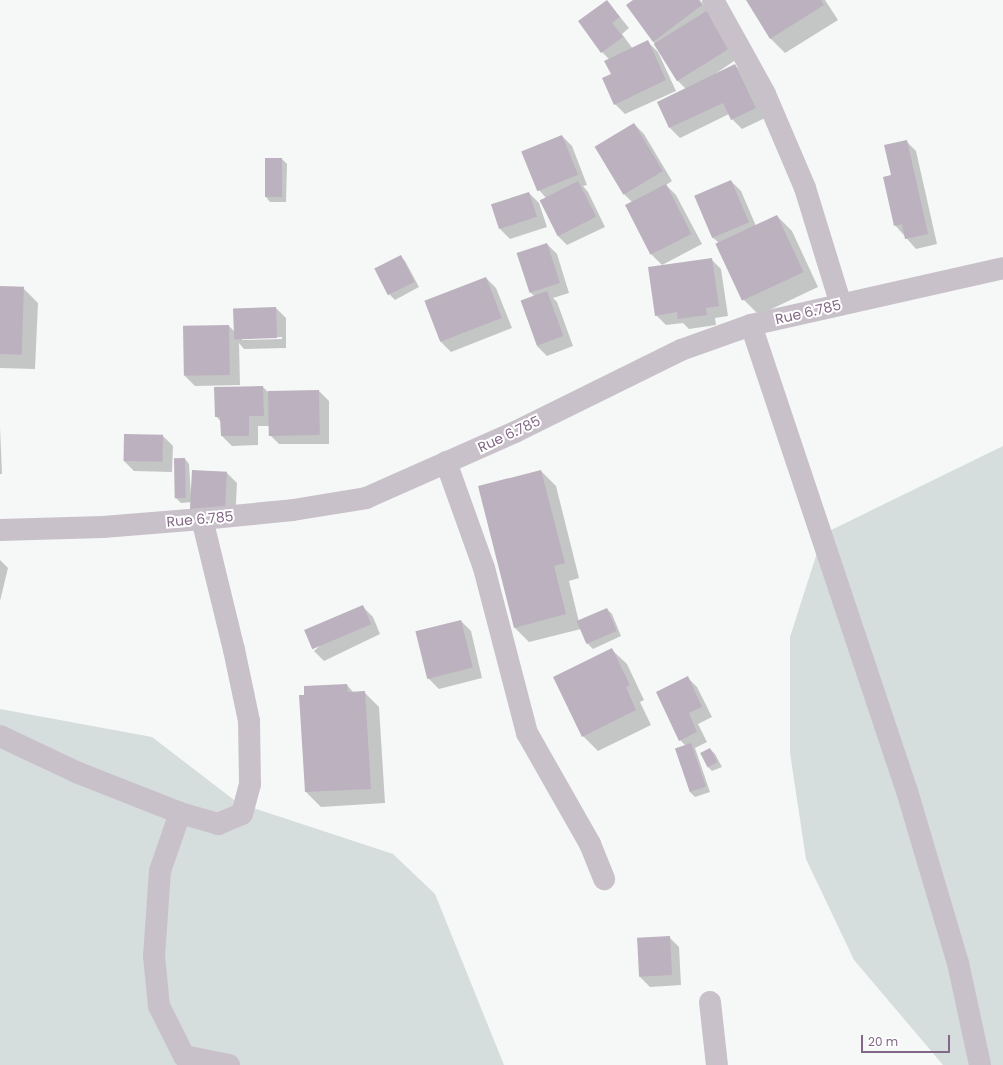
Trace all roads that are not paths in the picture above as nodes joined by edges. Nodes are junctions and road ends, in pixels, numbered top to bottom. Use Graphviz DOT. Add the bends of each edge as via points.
graph roads {
  1 [pos="713,0"];
  2 [pos="1003,268"];
  3 [pos="841,305"];
  4 [pos="751,325"];
  5 [pos="446,462"];
  6 [pos="202,519"];
  7 [pos="0,530"];
  8 [pos="0,736"];
  9 [pos="180,813"];
  10 [pos="604,879"];
  11 [pos="710,1002"];
  12 [pos="229,1065"];
  13 [pos="717,1065"];
  14 [pos="980,1065"];
  1 -- 3 [label="street" via="765,94 805,188"];
  2 -- 3 [label="street, Rue 6.785"];
  3 -- 4 [label="street, Rue 6.785"];
  4 -- 5 [label="street, Rue 6.785" via="681,350 515,432"];
  4 -- 14 [label="street" via="907,792 958,963"];
  5 -- 6 [label="street, Rue 6.785" via="366,498 294,510"];
  5 -- 10 [label="street" via="484,568 527,733 590,844"];
  6 -- 7 [label="street, Rue 6.785" via="103,527"];
  6 -- 9 [label="street" via="249,721 250,784 242,814 218,824"];
  8 -- 9 [label="street" via="76,772"];
  9 -- 12 [label="street" via="160,871 154,956 159,1006 184,1056"];
  11 -- 13 [label="street"];
}
